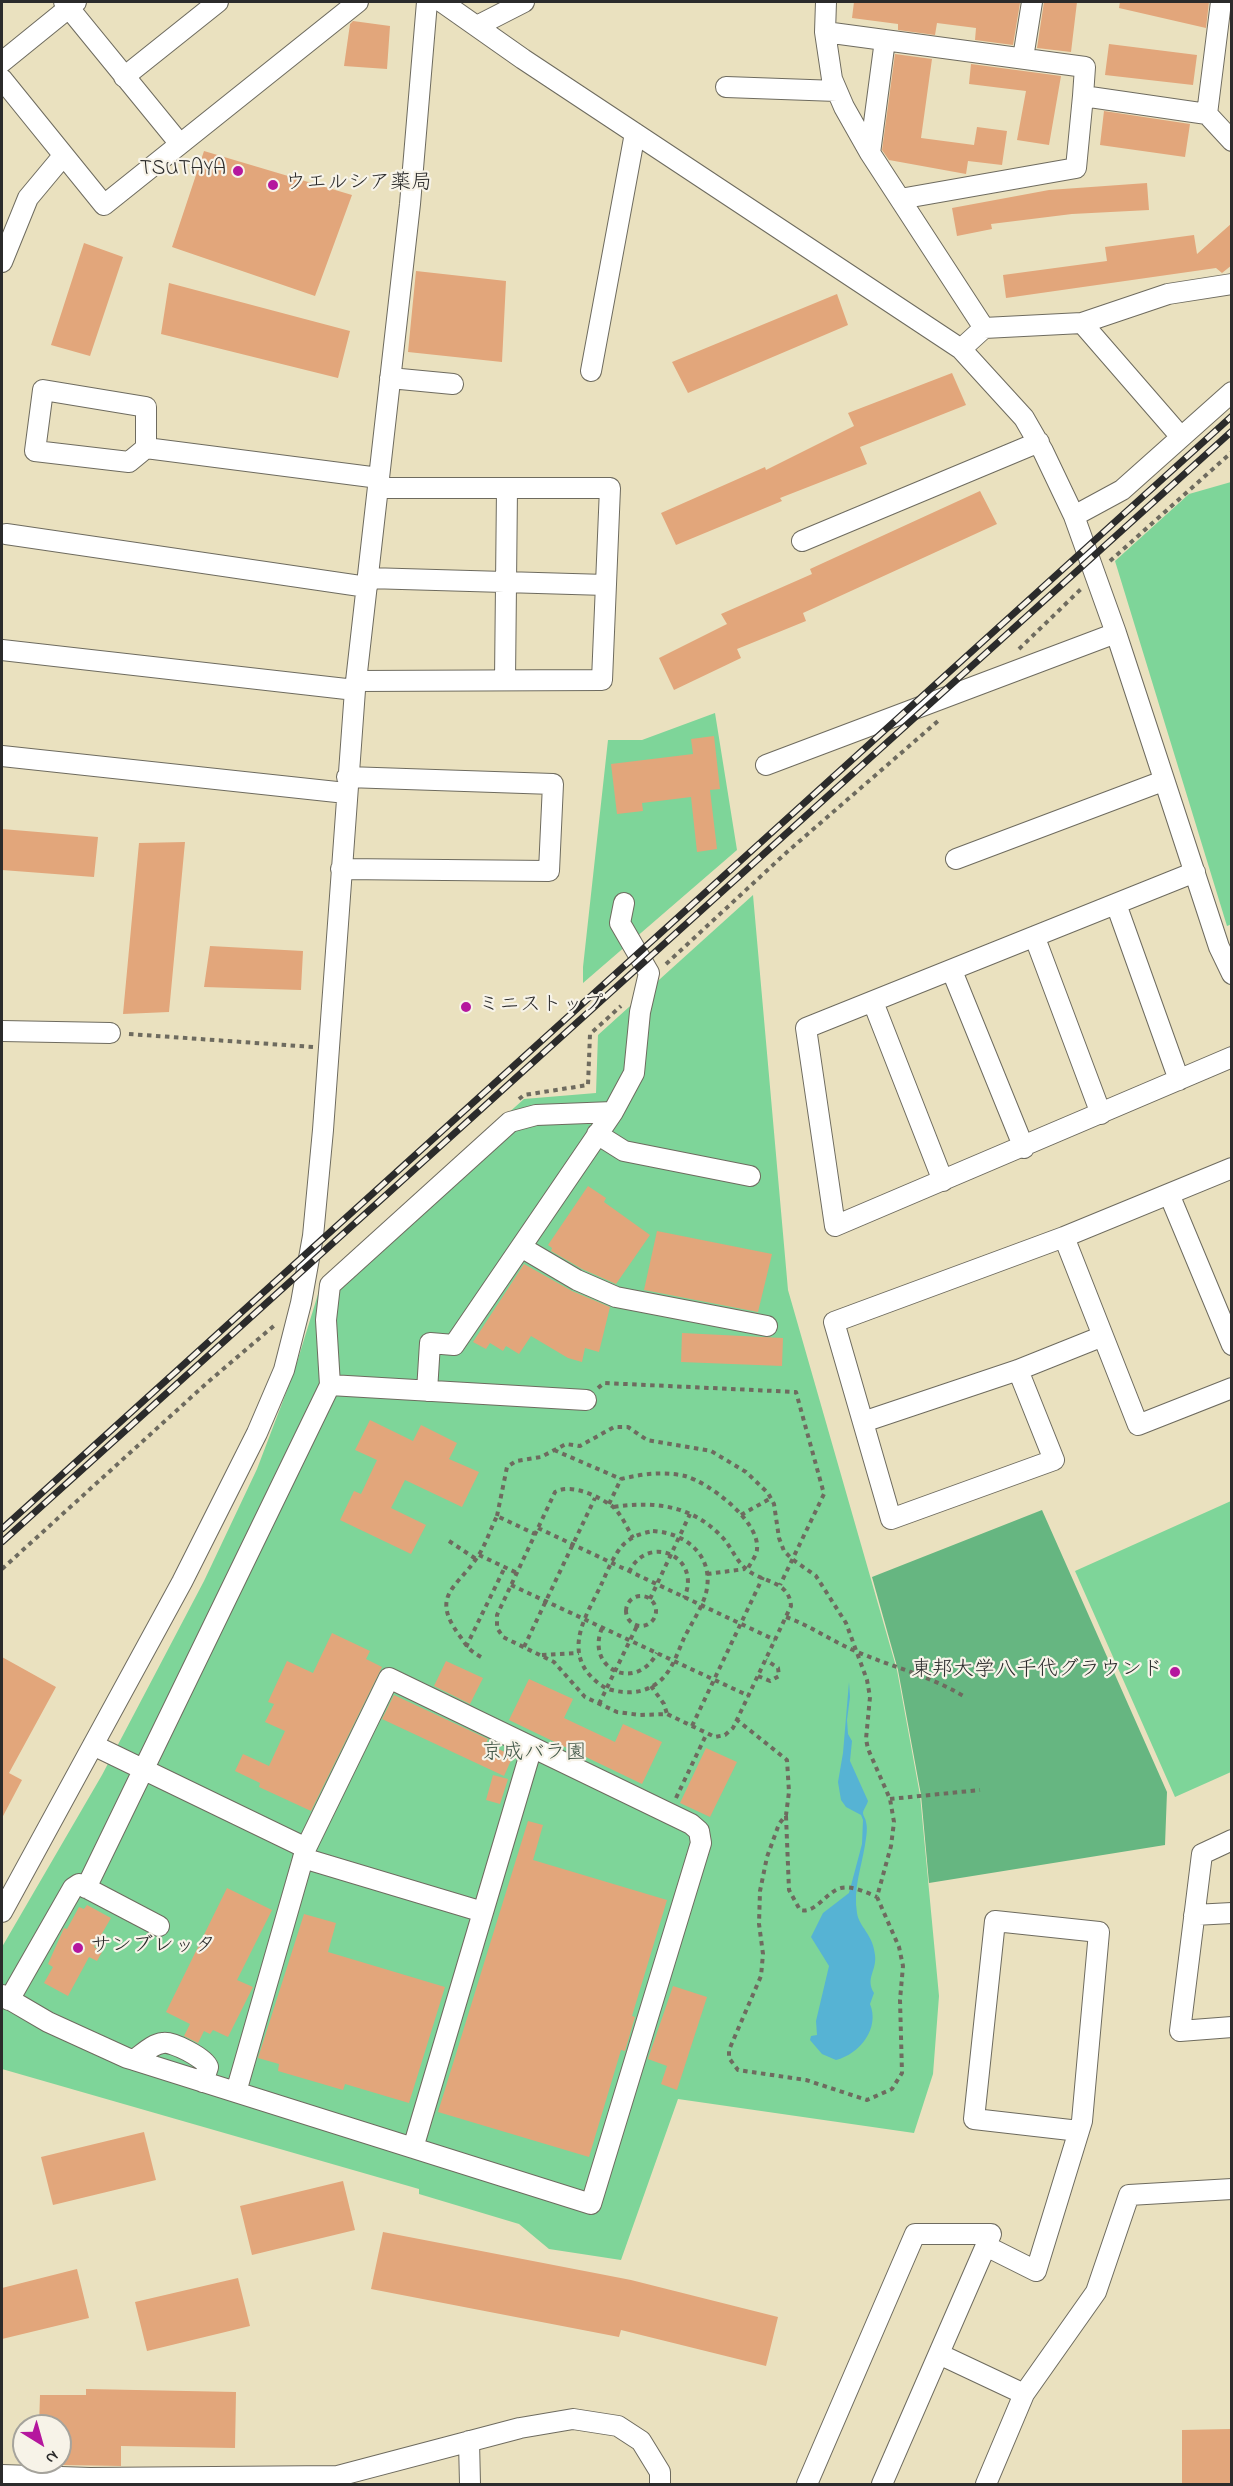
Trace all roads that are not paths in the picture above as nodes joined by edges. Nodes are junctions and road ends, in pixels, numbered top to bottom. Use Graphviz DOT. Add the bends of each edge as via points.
graph roads {
  1 [pos="219,2"];
  2 [pos="358,2"];
  3 [pos="428,2"];
  4 [pos="442,2"];
  5 [pos="524,2"];
  6 [pos="826,2"];
  7 [pos="1032,2"];
  8 [pos="1221,2"];
  9 [pos="70,4"];
  10 [pos="477,26"];
  11 [pos="825,32"];
  12 [pos="885,40"];
  13 [pos="1023,58"];
  14 [pos="2,62"];
  15 [pos="124,76"];
  16 [pos="2,79"];
  17 [pos="726,87"];
  18 [pos="837,92"];
  19 [pos="1083,96"];
  20 [pos="1207,114"];
  21 [pos="634,133"];
  22 [pos="1232,141"];
  23 [pos="180,144"];
  24 [pos="870,153"];
  25 [pos="63,156"];
  26 [pos="900,199"];
  27 [pos="2,262"];
  28 [pos="1232,284"];
  29 [pos="1082,323"];
  30 [pos="984,328"];
  31 [pos="961,348"];
  32 [pos="591,371"];
  33 [pos="390,378"];
  34 [pos="453,384"];
  35 [pos="1232,392"];
  36 [pos="1181,437"];
  37 [pos="1039,442"];
  38 [pos="146,448"];
  39 [pos="379,483"];
  40 [pos="507,488"];
  41 [pos="1074,516"];
  42 [pos="6,534"];
  43 [pos="802,541"];
  44 [pos="367,583"];
  45 [pos="506,583"];
  46 [pos="606,585"];
  47 [pos="1116,633"];
  48 [pos="2,650"];
  49 [pos="505,680"];
  50 [pos="355,686"];
  51 [pos="2,756"];
  52 [pos="766,765"];
  53 [pos="1163,781"];
  54 [pos="346,785"];
  55 [pos="956,859"];
  56 [pos="341,869"];
  57 [pos="1194,872"];
  58 [pos="624,903"];
  59 [pos="1116,904"];
  60 [pos="1035,938"];
  61 [pos="1225,944"];
  62 [pos="952,971"];
  63 [pos="1232,974"];
  64 [pos="873,1002"];
  65 [pos="2,1031"];
  66 [pos="110,1033"];
  67 [pos="1232,1057"];
  68 [pos="1179,1080"];
  69 [pos="613,1112"];
  70 [pos="1101,1114"];
  71 [pos="597,1134"];
  72 [pos="1024,1148"];
  73 [pos="1232,1168"];
  74 [pos="750,1176"];
  75 [pos="943,1181"];
  76 [pos="1169,1194"];
  77 [pos="1064,1238"];
  78 [pos="521,1247"];
  79 [pos="767,1326"];
  80 [pos="1102,1336"];
  81 [pos="1232,1345"];
  82 [pos="1018,1370"];
  83 [pos="330,1385"];
  84 [pos="1232,1388"];
  85 [pos="427,1391"];
  86 [pos="586,1400"];
  87 [pos="863,1422"];
  88 [pos="93,1745"];
  89 [pos="532,1747"];
  90 [pos="144,1770"];
  91 [pos="1232,1840"];
  92 [pos="304,1853"];
  93 [pos="86,1888"];
  94 [pos="2,1912"];
  95 [pos="483,1912"];
  96 [pos="1232,1913"];
  97 [pos="1194,1915"];
  98 [pos="159,1926"];
  99 [pos="5,1998"];
  100 [pos="1232,2027"];
  101 [pos="134,2061"];
  102 [pos="203,2082"];
  103 [pos="236,2092"];
  104 [pos="1079,2131"];
  105 [pos="413,2148"];
  106 [pos="1232,2189"];
  107 [pos="986,2246"];
  108 [pos="939,2354"];
  109 [pos="1024,2394"];
  110 [pos="470,2441"];
  111 [pos="2,2475"];
  112 [pos="362,2477"];
  113 [pos="470,2484"];
  114 [pos="660,2484"];
  115 [pos="807,2484"];
  116 [pos="882,2484"];
  117 [pos="986,2484"];
  1 -- 15 [label="street"];
  2 -- 23 [label="street"];
  3 -- 33 [label="street"];
  4 -- 10 [label="street"];
  5 -- 10 [label="street"];
  6 -- 11 [label="street"];
  7 -- 13 [label="street"];
  8 -- 20 [label="street"];
  9 -- 14 [label="street"];
  9 -- 15 [label="street"];
  10 -- 21 [label="street"];
  11 -- 12 [label="street"];
  11 -- 18 [label="street"];
  12 -- 13 [label="street"];
  12 -- 24 [label="street"];
  13 -- 19 [label="street" via="1085,67"];
  15 -- 23 [label="street"];
  16 -- 25 [label="street"];
  17 -- 18 [label="street"];
  18 -- 24 [label="street"];
  19 -- 20 [label="street"];
  19 -- 26 [label="street" via="1076,168"];
  20 -- 22 [label="street"];
  21 -- 31 [label="street"];
  21 -- 32 [label="street"];
  23 -- 25 [label="street" via="104,205"];
  24 -- 26 [label="street"];
  25 -- 27 [label="street" via="28,198"];
  26 -- 30 [label="street"];
  28 -- 29 [label="street" via="1168,294"];
  29 -- 30 [label="street"];
  29 -- 36 [label="street"];
  30 -- 31 [label="street"];
  31 -- 37 [label="street" via="1024,418"];
  33 -- 34 [label="street"];
  33 -- 39 [label="street"];
  35 -- 36 [label="street"];
  36 -- 41 [label="street" via="1122,490"];
  37 -- 41 [label="street"];
  37 -- 43 [label="street"];
  38 -- 38 [label="street" via="129,462 34,451 44,390 146,407"];
  38 -- 39 [label="street"];
  39 -- 40 [label="street"];
  39 -- 44 [label="street"];
  40 -- 45 [label="street"];
  40 -- 46 [label="street" via="610,488"];
  41 -- 47 [label="street"];
  42 -- 44 [label="street"];
  44 -- 45 [label="street"];
  44 -- 50 [label="street"];
  45 -- 46 [label="street"];
  45 -- 49 [label="street"];
  46 -- 49 [label="street" via="602,680"];
  47 -- 52 [label="street"];
  47 -- 53 [label="street"];
  48 -- 50 [label="street"];
  49 -- 50 [label="street"];
  50 -- 54 [label="street"];
  51 -- 54 [label="street"];
  53 -- 55 [label="street"];
  53 -- 57 [label="street"];
  54 -- 56 [label="street"];
  54 -- 56 [label="street" via="553,784 549,871"];
  56 -- 88 [label="street" via="313,1236 284,1370 182,1582"];
  57 -- 59 [label="street"];
  57 -- 61 [label="street"];
  58 -- 69 [label="street" via="620,923 649,973 640,1012 634,1073"];
  59 -- 60 [label="street"];
  59 -- 68 [label="street"];
  60 -- 62 [label="street"];
  60 -- 70 [label="street"];
  61 -- 63 [label="street"];
  62 -- 64 [label="street"];
  62 -- 72 [label="street"];
  64 -- 75 [label="street"];
  64 -- 75 [label="street" via="806,1028 835,1226"];
  65 -- 66 [label="street"];
  67 -- 68 [label="street"];
  68 -- 70 [label="street"];
  69 -- 71 [label="street"];
  69 -- 83 [label="street" via="536,1115 510,1122 330,1285 326,1320"];
  70 -- 72 [label="street"];
  71 -- 74 [label="street" via="624,1151"];
  71 -- 78 [label="street"];
  72 -- 75 [label="street"];
  73 -- 76 [label="street"];
  76 -- 77 [label="street"];
  76 -- 81 [label="street"];
  77 -- 80 [label="street"];
  77 -- 87 [label="street" via="834,1322"];
  78 -- 79 [label="street" via="577,1280 616,1297"];
  78 -- 85 [label="street" via="454,1345 430,1343"];
  80 -- 82 [label="street"];
  80 -- 84 [label="street" via="1138,1425"];
  82 -- 87 [label="street"];
  82 -- 87 [label="street" via="1054,1460 891,1519"];
  83 -- 85 [label="street"];
  83 -- 90 [label="street"];
  85 -- 86 [label="street"];
  88 -- 90 [label="street"];
  88 -- 94 [label="street"];
  89 -- 92 [label="street" via="390,1678"];
  89 -- 95 [label="street"];
  89 -- 105 [label="street" via="691,1824 699,1832 701,1843 591,2204"];
  90 -- 92 [label="street"];
  90 -- 93 [label="street"];
  91 -- 97 [label="street" via="1202,1854"];
  92 -- 95 [label="street"];
  92 -- 103 [label="street"];
  93 -- 98 [label="street"];
  93 -- 99 [label="street" via="79,1884 73,1888"];
  95 -- 105 [label="street"];
  96 -- 97 [label="street"];
  97 -- 100 [label="street" via="1180,2031"];
  99 -- 101 [label="street"];
  101 -- 102 [label="street"];
  101 -- 102 [label="street" via="154,2045 168,2042 204,2060 208,2067"];
  102 -- 103 [label="street"];
  103 -- 105 [label="street"];
  104 -- 104 [label="street" via="1099,1932 995,1921 974,2119"];
  104 -- 107 [label="street" via="1036,2271"];
  106 -- 109 [label="street" via="1129,2195 1095,2292"];
  107 -- 108 [label="street"];
  107 -- 115 [label="street" via="991,2234 915,2234"];
  108 -- 109 [label="street"];
  108 -- 116 [label="street"];
  109 -- 117 [label="street"];
  110 -- 112 [label="street"];
  110 -- 113 [label="street"];
  110 -- 114 [label="street" via="573,2419 618,2426 641,2441 660,2472"];
  111 -- 112 [label="street"];
}
